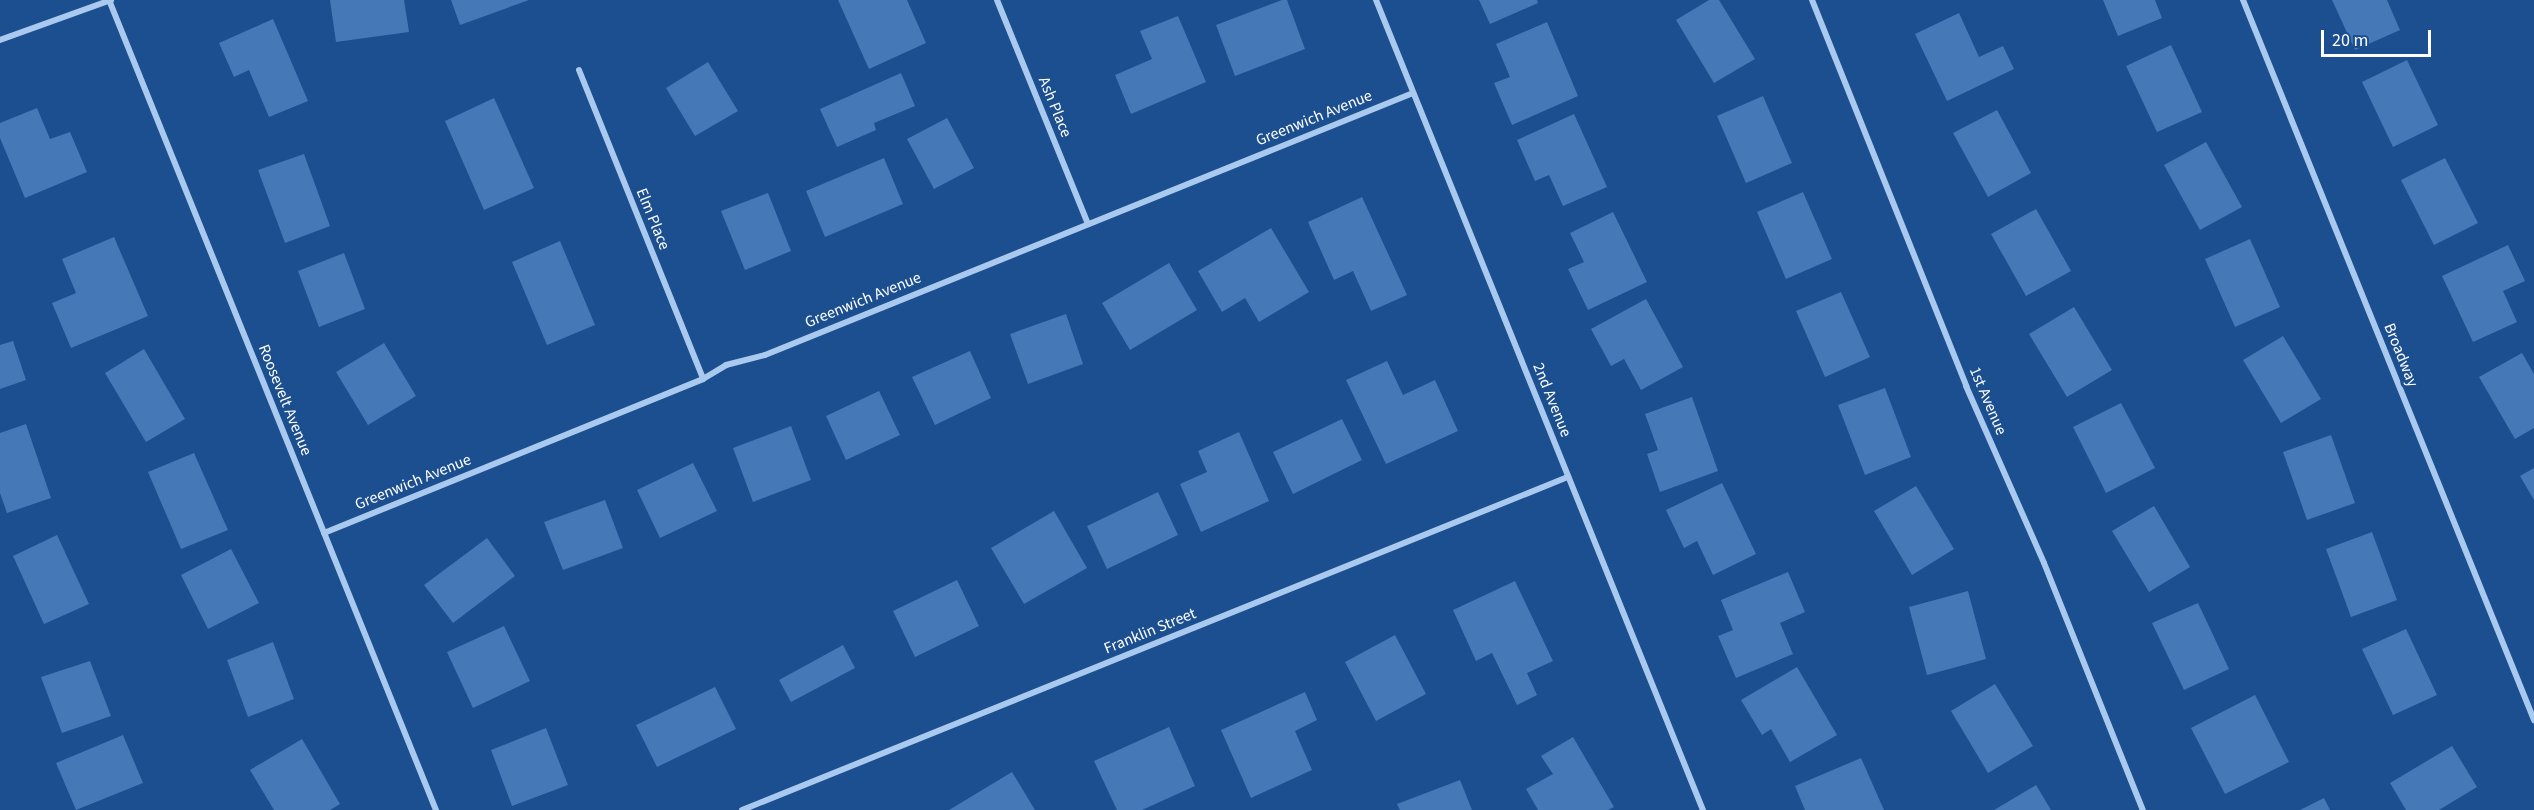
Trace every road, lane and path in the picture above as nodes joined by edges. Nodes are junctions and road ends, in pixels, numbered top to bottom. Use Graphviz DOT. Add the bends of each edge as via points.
graph roads {
  1 [pos="110,0"];
  2 [pos="997,0"];
  3 [pos="1376,0"];
  4 [pos="1812,0"];
  5 [pos="2243,0"];
  6 [pos="0,40"];
  7 [pos="579,70"];
  8 [pos="1413,93"];
  9 [pos="1088,224"];
  10 [pos="703,379"];
  11 [pos="1568,477"];
  12 [pos="324,533"];
  13 [pos="2534,720"];
  14 [pos="436,810"];
  15 [pos="742,810"];
  16 [pos="1703,810"];
  17 [pos="2143,810"];
  1 -- 6 [label="street"];
  1 -- 12 [label="street, Roosevelt Avenue"];
  2 -- 9 [label="street, Ash Place"];
  3 -- 8 [label="street, 2nd Avenue"];
  4 -- 17 [label="street, 1st Avenue"];
  5 -- 13 [label="street, Broadway"];
  7 -- 10 [label="street, Elm Place"];
  8 -- 9 [label="street, Greenwich Avenue"];
  8 -- 11 [label="street, 2nd Avenue"];
  9 -- 10 [label="street, Greenwich Avenue" via="765,355 726,365"];
  10 -- 12 [label="street, Greenwich Avenue"];
  11 -- 15 [label="street, Franklin Street"];
  11 -- 16 [label="street, 2nd Avenue"];
  12 -- 14 [label="street, Roosevelt Avenue"];
}
